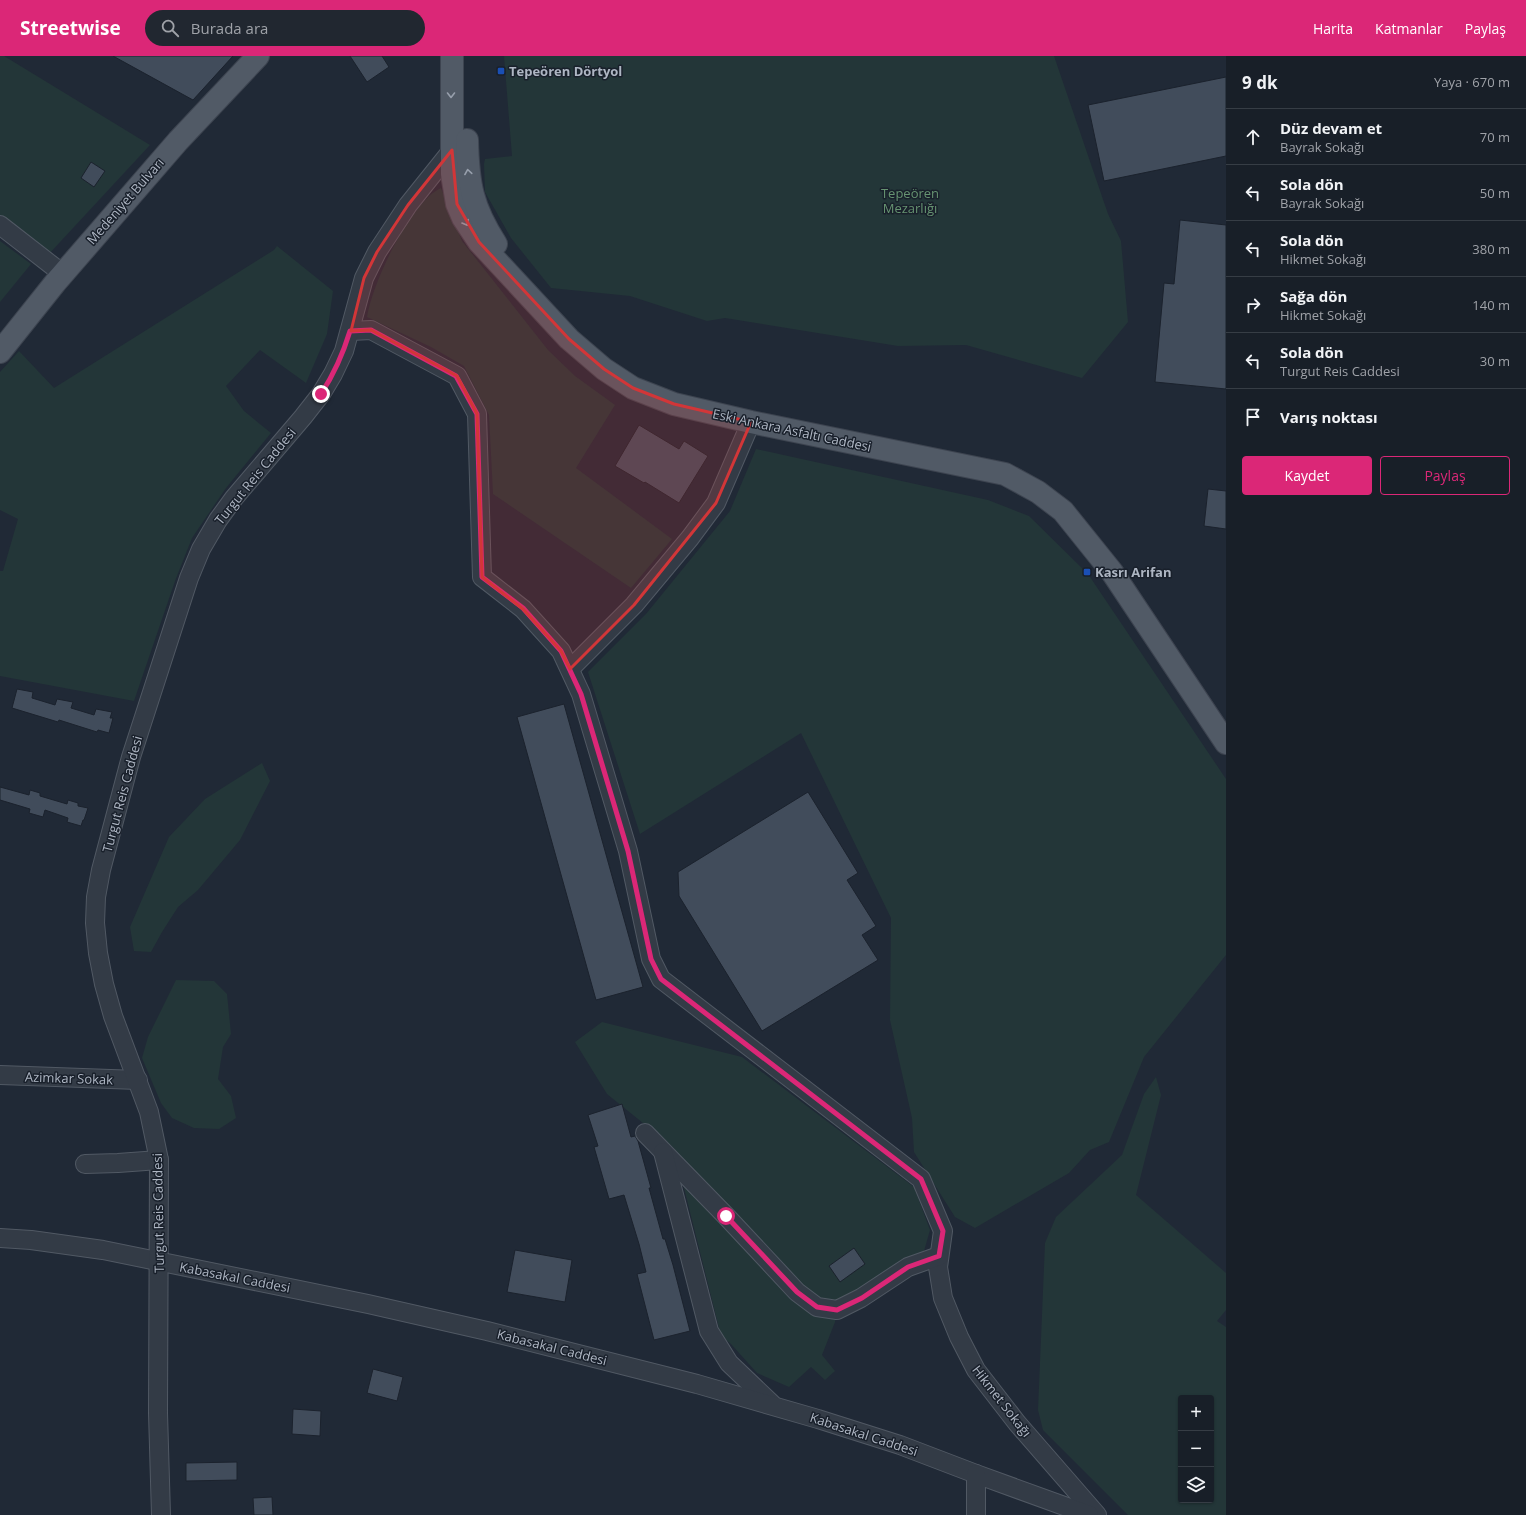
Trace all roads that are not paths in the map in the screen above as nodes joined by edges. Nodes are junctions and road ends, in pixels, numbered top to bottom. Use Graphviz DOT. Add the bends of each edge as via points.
graph roads {
  1 [pos="258,56"];
  2 [pos="452,56"];
  3 [pos="466,56"];
  4 [pos="452,150"];
  5 [pos="0,225"];
  6 [pos="62,274"];
  7 [pos="537,305"];
  8 [pos="350,331"];
  9 [pos="0,352"];
  10 [pos="751,422"];
  11 [pos="570,669"];
  12 [pos="1226,743"];
  13 [pos="0,1075"];
  14 [pos="138,1080"];
  15 [pos="645,1133"];
  16 [pos="662,1150"];
  17 [pos="159,1160"];
  18 [pos="85,1164"];
  19 [pos="0,1238"];
  20 [pos="939,1256"];
  21 [pos="158,1262"];
  22 [pos="774,1406"];
  23 [pos="976,1474"];
  24 [pos="161,1515"];
  25 [pos="976,1515"];
  26 [pos="1088,1515"];
  27 [pos="1097,1515"];
  1 -- 6 [label="main road, Medeniyet Bulvarı" via="178,141"];
  2 -- 4 [label="main road, Eski Ankara Asfaltı Caddesi, one-way"];
  7 -- 3 [label="main road, one-way" via="484,225 475,205 467,166"];
  4 -- 7 [label="main road, Eski Ankara Asfaltı Caddesi, one-way" via="454,190 463,218 479,242"];
  4 -- 8 [label="street, Turgut Reis Caddesi" via="408,205 377,252 364,278"];
  5 -- 6 [label="street"];
  6 -- 9 [label="main road, Medeniyet Bulvarı"];
  7 -- 10 [label="main road, Eski Ankara Asfaltı Caddesi" via="569,339 604,369 633,388 674,404"];
  8 -- 11 [label="street, Hikmet Sokağı" via="371,330 456,376 477,414 482,577 523,608 561,651"];
  8 -- 14 [label="street, Turgut Reis Caddesi" via="344,351 321,394 234,498 201,549 188,578 131,757 101,870 95,923 104,984 113,1016"];
  10 -- 11 [label="street" via="716,503 634,605"];
  10 -- 12 [label="main road, Eski Ankara Asfaltı Caddesi" via="1005,474 1038,492 1063,511 1112,572"];
  11 -- 20 [label="street, Hikmet Sokağı" via="581,694 625,844 651,959 661,979 921,1179 943,1231"];
  13 -- 14 [label="street, Azimkar Sokak"];
  14 -- 17 [label="street, Turgut Reis Caddesi" via="149,1112"];
  15 -- 16 [label="street"];
  16 -- 20 [label="street" via="797,1292 817,1307 837,1310 862,1298 908,1267"];
  16 -- 22 [label="street" via="709,1331 729,1363"];
  17 -- 18 [label="street"];
  17 -- 21 [label="street, Turgut Reis Caddesi"];
  19 -- 21 [label="street, Kabasakal Caddesi" via="103,1250"];
  20 -- 27 [label="street, Hikmet Sokağı" via="938,1267 943,1298 976,1370"];
  21 -- 22 [label="street, Kabasakal Caddesi" via="487,1331"];
  21 -- 24 [label="street, Turgut Reis Caddesi"];
  22 -- 23 [label="street, Kabasakal Caddesi" via="900,1445"];
  23 -- 25 [label="street"];
  23 -- 26 [label="street, Kabasakal Caddesi"];
}
